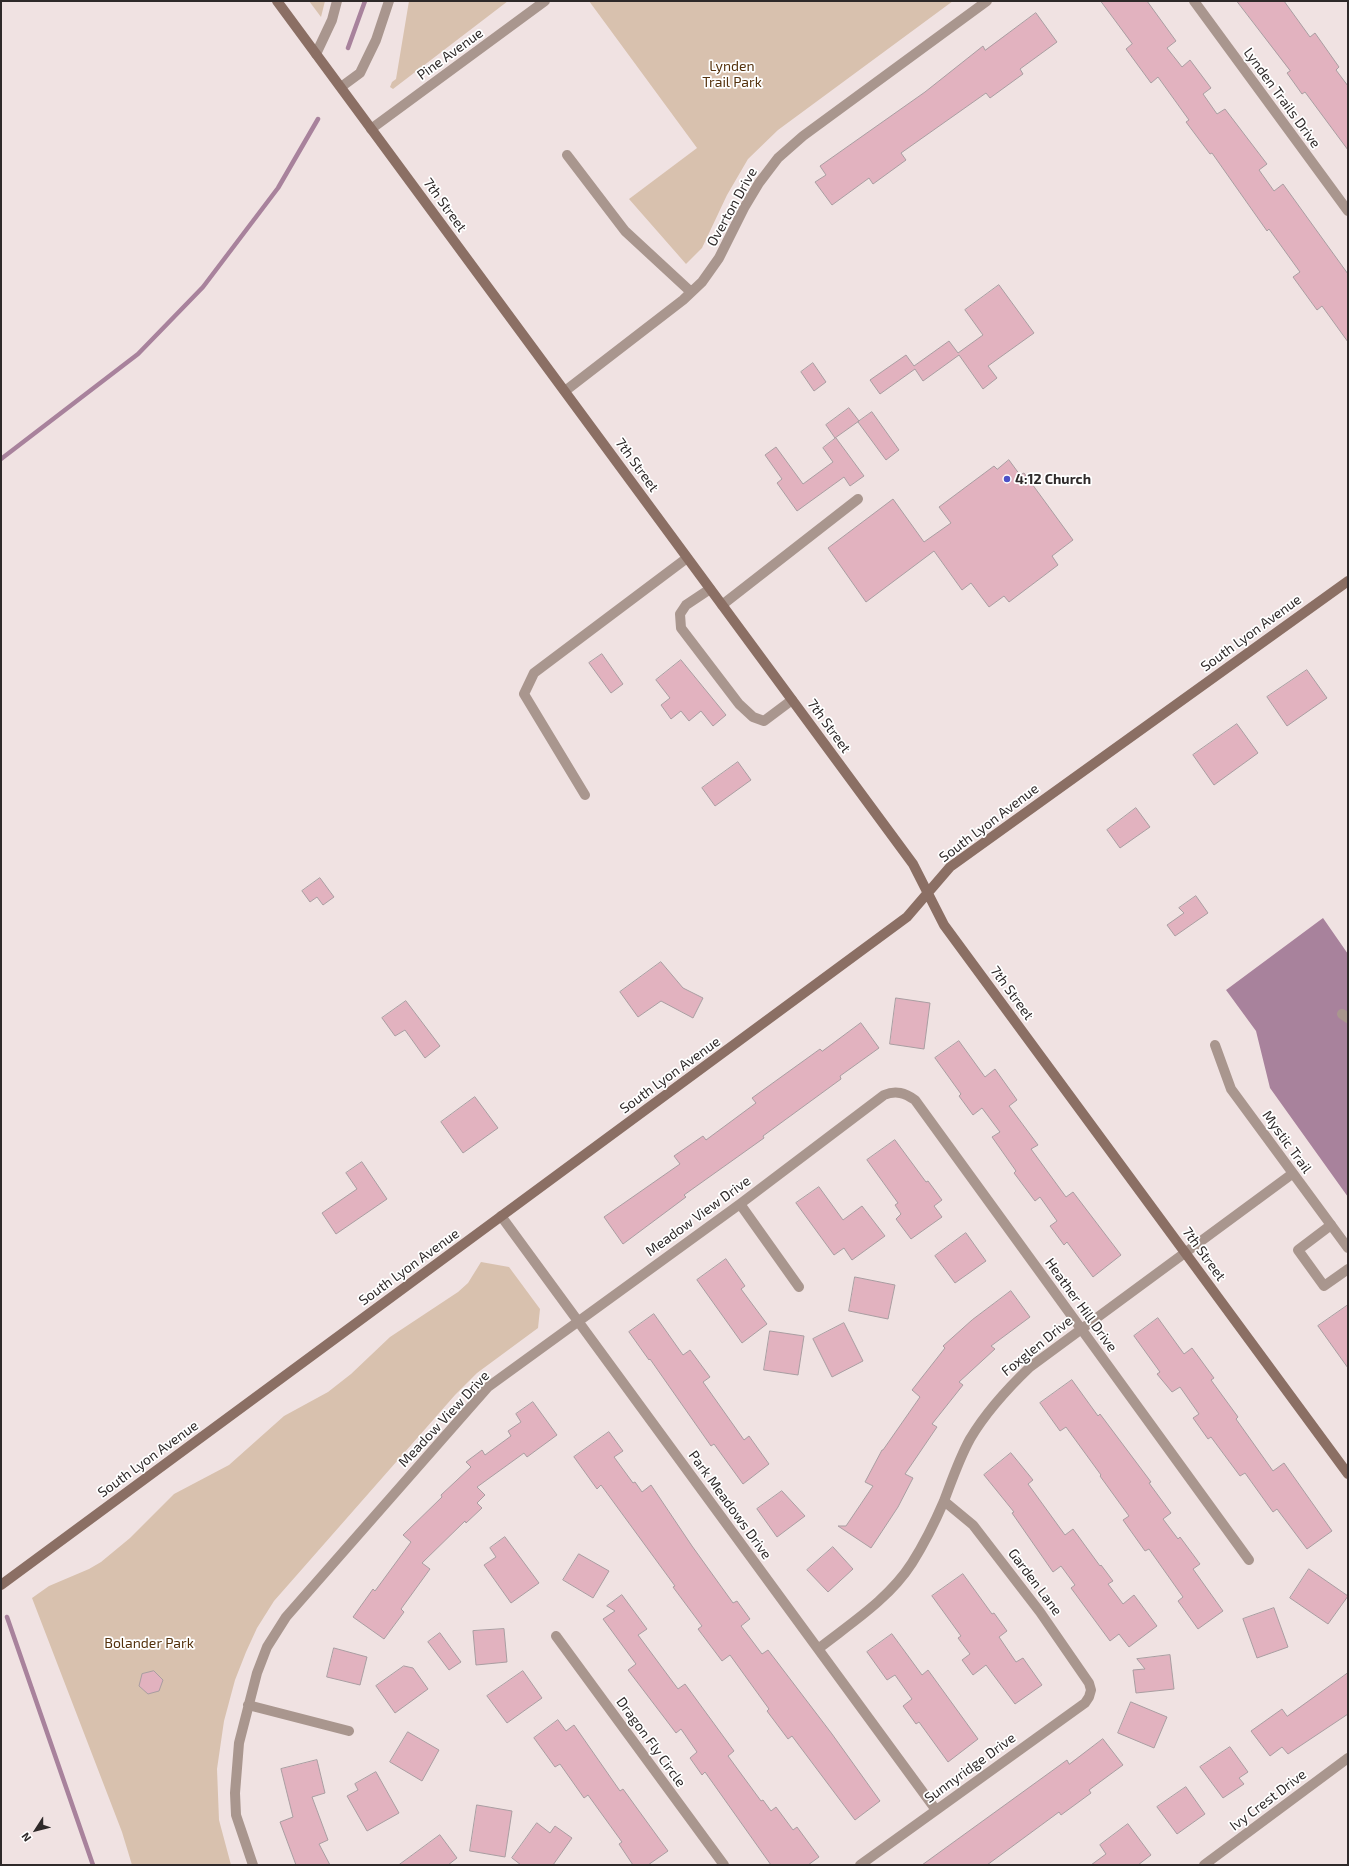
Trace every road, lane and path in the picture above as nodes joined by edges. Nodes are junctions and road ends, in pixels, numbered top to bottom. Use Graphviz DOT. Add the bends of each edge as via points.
graph roads {
  1 [pos="277,1"];
  2 [pos="337,1"];
  3 [pos="389,1"];
  4 [pos="545,1"];
  5 [pos="987,1"];
  6 [pos="1194,1"];
  7 [pos="316,54"];
  8 [pos="341,87"];
  9 [pos="371,129"];
  10 [pos="567,155"];
  11 [pos="1348,211"];
  12 [pos="691,292"];
  13 [pos="565,391"];
  14 [pos="858,499"];
  15 [pos="687,558"];
  16 [pos="1348,581"];
  17 [pos="710,589"];
  18 [pos="722,605"];
  19 [pos="792,700"];
  20 [pos="585,795"];
  21 [pos="927,893"];
  22 [pos="1215,1045"];
  23 [pos="899,1092"];
  24 [pos="1292,1174"];
  25 [pos="740,1204"];
  26 [pos="501,1216"];
  27 [pos="1331,1225"];
  28 [pos="1348,1248"];
  29 [pos="1185,1251"];
  30 [pos="1348,1269"];
  31 [pos="799,1287"];
  32 [pos="578,1321"];
  33 [pos="1080,1329"];
  34 [pos="1348,1474"];
  35 [pos="944,1501"];
  36 [pos="1249,1560"];
  37 [pos="2,1583"];
  38 [pos="556,1636"];
  39 [pos="818,1649"];
  40 [pos="1091,1690"];
  41 [pos="248,1705"];
  42 [pos="349,1731"];
  43 [pos="1348,1758"];
  44 [pos="936,1810"];
  45 [pos="253,1865"];
  46 [pos="724,1865"];
  47 [pos="860,1865"];
  48 [pos="1204,1865"];
  1 -- 7 [label="street, 7th Street"];
  2 -- 7 [label="street" via="332,20"];
  3 -- 8 [label="street" via="376,40 360,73"];
  4 -- 9 [label="street, Pine Avenue"];
  5 -- 12 [label="street, Overton Drive" via="803,136 778,158 759,182 719,258 702,282"];
  6 -- 11 [label="street, Lynden Trails Drive"];
  7 -- 8 [label="street, 7th Street"];
  8 -- 9 [label="street, 7th Street"];
  9 -- 13 [label="street, 7th Street"];
  10 -- 12 [label="street" via="625,231"];
  12 -- 13 [label="street, Overton Drive"];
  13 -- 15 [label="street, 7th Street"];
  14 -- 18 [label="street"];
  15 -- 17 [label="street, 7th Street"];
  15 -- 20 [label="street" via="534,673 524,694"];
  16 -- 21 [label="street, South Lyon Avenue" via="950,867"];
  17 -- 18 [label="street, 7th Street"];
  17 -- 19 [label="street" via="686,605 680,614 681,628 739,704 753,717 764,721"];
  18 -- 19 [label="street, 7th Street"];
  19 -- 21 [label="street, 7th Street" via="913,864"];
  21 -- 26 [label="street, South Lyon Avenue" via="907,918"];
  21 -- 29 [label="street, 7th Street" via="944,925"];
  22 -- 24 [label="street, Mystic Trail" via="1231,1089"];
  23 -- 25 [label="street, Meadow View Drive" via="884,1095"];
  23 -- 33 [label="street, Heather Hill Drive" via="915,1100"];
  24 -- 27 [label="street, Mystic Trail"];
  24 -- 29 [label="street, Foxglen Drive"];
  25 -- 31 [label="street"];
  25 -- 32 [label="street, Meadow View Drive"];
  26 -- 32 [label="street, Park Meadows Drive"];
  26 -- 37 [label="street, South Lyon Avenue"];
  27 -- 28 [label="street, Mystic Trail"];
  27 -- 30 [label="street" via="1298,1250 1324,1286"];
  29 -- 33 [label="street, Foxglen Drive"];
  29 -- 34 [label="street, 7th Street"];
  32 -- 39 [label="street, Park Meadows Drive"];
  32 -- 41 [label="street, Meadow View Drive" via="488,1387 286,1617 267,1647"];
  33 -- 35 [label="street, Foxglen Drive" via="1030,1367 988,1411 970,1440"];
  33 -- 36 [label="street, Heather Hill Drive"];
  35 -- 39 [label="street, Foxglen Drive" via="911,1564 891,1589 874,1606"];
  35 -- 40 [label="street, Garden Lane" via="973,1525 988,1544 1040,1612 1084,1675"];
  38 -- 46 [label="street, Dragon Fly Circle"];
  39 -- 44 [label="street, Park Meadows Drive"];
  40 -- 44 [label="street, Sunnyridge Drive" via="1085,1703"];
  41 -- 42 [label="street"];
  41 -- 45 [label="street, Meadow View Drive" via="239,1743 235,1793 236,1815"];
  43 -- 48 [label="street, Ivy Crest Drive"];
  44 -- 47 [label="street, Sunnyridge Drive"];
}
